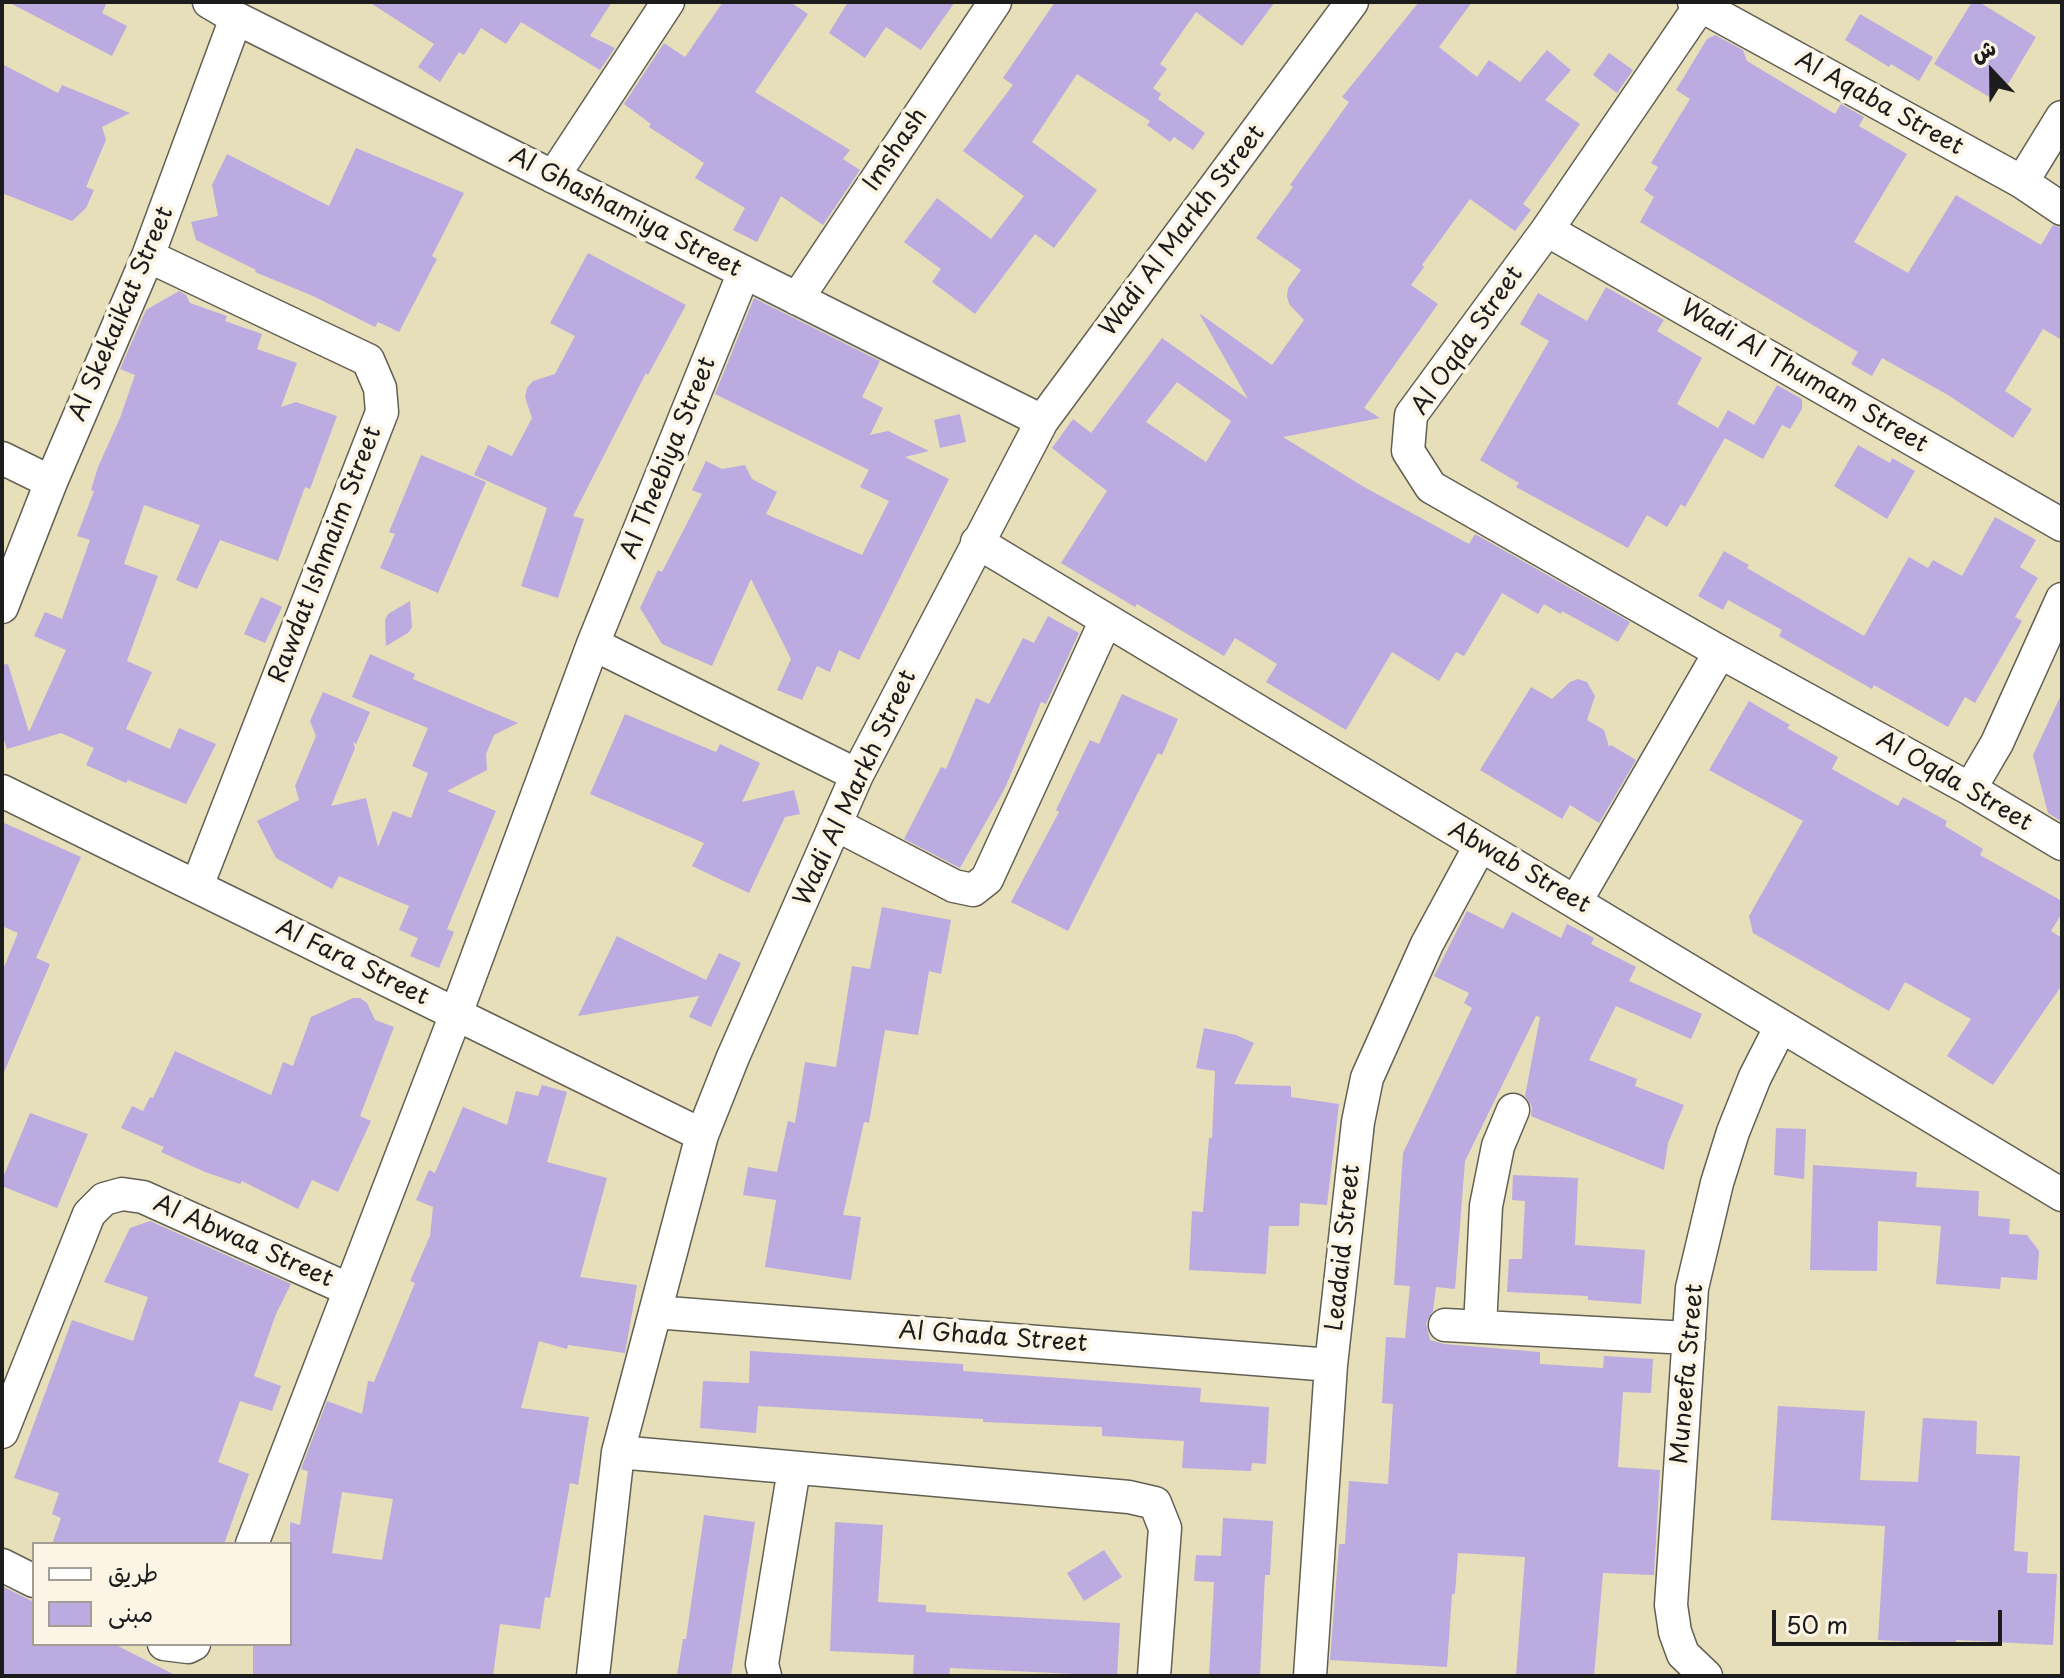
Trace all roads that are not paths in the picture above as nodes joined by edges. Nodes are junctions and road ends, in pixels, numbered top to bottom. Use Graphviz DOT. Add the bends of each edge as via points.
graph roads {
  1 [pos="668,2"];
  2 [pos="995,2"];
  3 [pos="1352,2"];
  4 [pos="1697,4"];
  5 [pos="223,10"];
  6 [pos="2062,117"];
  7 [pos="553,177"];
  8 [pos="2022,182"];
  9 [pos="2062,209"];
  10 [pos="1547,230"];
  11 [pos="148,256"];
  12 [pos="744,272"];
  13 [pos="797,299"];
  14 [pos="1042,421"];
  15 [pos="2,458"];
  16 [pos="51,482"];
  17 [pos="2062,525"];
  18 [pos="977,542"];
  19 [pos="2062,599"];
  20 [pos="2,607"];
  21 [pos="1106,620"];
  22 [pos="593,644"];
  23 [pos="1720,652"];
  24 [pos="857,775"];
  25 [pos="1970,789"];
  26 [pos="2,791"];
  27 [pos="835,824"];
  28 [pos="2062,844"];
  29 [pos="1480,846"];
  30 [pos="197,886"];
  31 [pos="1576,901"];
  32 [pos="456,1014"];
  33 [pos="1781,1026"];
  34 [pos="1513,1110"];
  35 [pos="702,1135"];
  36 [pos="2062,1195"];
  37 [pos="350,1290"];
  38 [pos="655,1312"];
  39 [pos="1445,1325"];
  40 [pos="1480,1327"];
  41 [pos="1689,1338"];
  42 [pos="1331,1365"];
  43 [pos="2,1432"];
  44 [pos="618,1452"];
  45 [pos="794,1469"];
  46 [pos="253,1542"];
  47 [pos="2,1565"];
  48 [pos="32,1580"];
  49 [pos="593,1676"];
  50 [pos="765,1676"];
  51 [pos="1154,1676"];
  52 [pos="1310,1676"];
  53 [pos="1706,1676"];
  1 -- 7 [label="street"];
  2 -- 13 [label="street, Imshash"];
  3 -- 14 [label="street, Wadi Al Markh Street"];
  4 -- 8 [label="street, Al Aqaba Street"];
  4 -- 10 [label="street, Al Oqda Street"];
  5 -- 7 [label="street, Al Ghashamiya Street"];
  5 -- 11 [label="street, Al Skekaikat Street"];
  6 -- 8 [label="street"];
  7 -- 12 [label="street, Al Ghashamiya Street"];
  8 -- 9 [label="street, Al Aqaba Street"];
  10 -- 17 [label="street, Wadi Al Thumam Street"];
  10 -- 23 [label="street, Al Oqda Street" via="1411,415 1408,451 1431,487"];
  11 -- 16 [label="street, Al Skekaikat Street"];
  11 -- 30 [label="street, Rawdat Ishmaim Street" via="368,360 380,388 382,412"];
  12 -- 13 [label="street, Al Ghashamiya Street"];
  12 -- 22 [label="street, Al Theebiya Street"];
  13 -- 14 [label="street, Al Ghashamiya Street"];
  14 -- 18 [label="street, Wadi Al Markh Street"];
  15 -- 16 [label="street"];
  16 -- 20 [label="street, Al Skekaikat Street"];
  18 -- 21 [label="street, Abwab Street"];
  18 -- 24 [label="street, Wadi Al Markh Street"];
  19 -- 25 [label="street" via="1992,753"];
  21 -- 27 [label="street" via="987,879 973,890 954,886"];
  21 -- 29 [label="street, Abwab Street"];
  22 -- 24 [label="street"];
  22 -- 32 [label="street, Al Theebiya Street"];
  23 -- 25 [label="street, Al Oqda Street"];
  23 -- 31 [label="street"];
  24 -- 27 [label="street, Wadi Al Markh Street"];
  25 -- 28 [label="street, Al Oqda Street"];
  26 -- 30 [label="street, Al Fara Street"];
  27 -- 35 [label="street, Wadi Al Markh Street"];
  29 -- 31 [label="street, Abwab Street"];
  29 -- 42 [label="street, Leadaid Street" via="1427,944 1367,1078"];
  30 -- 32 [label="street, Al Fara Street"];
  31 -- 33 [label="street, Abwab Street"];
  32 -- 35 [label="street, Al Fara Street"];
  32 -- 37 [label="street, Al Abwaa Street"];
  33 -- 36 [label="street, Abwab Street"];
  33 -- 41 [label="street, Muneefa Street" via="1755,1077 1717,1183 1692,1288"];
  34 -- 40 [label="street" via="1498,1146 1489,1190"];
  35 -- 38 [label="street, Wadi Al Markh Street"];
  37 -- 43 [label="street, Al Abwaa Street" via="143,1197 122,1194 104,1199 89,1214"];
  37 -- 46 [label="street, Al Abwaa Street"];
  38 -- 42 [label="street, Al Ghada Street"];
  38 -- 44 [label="street, Wadi Al Markh Street"];
  39 -- 40 [label="street"];
  40 -- 41 [label="street"];
  41 -- 53 [label="street, Muneefa Street" via="1671,1605 1683,1654"];
  42 -- 52 [label="street, Leadaid Street"];
  44 -- 45 [label="street"];
  44 -- 49 [label="street, Wadi Al Markh Street"];
  45 -- 50 [label="street" via="762,1664"];
  45 -- 51 [label="street" via="1155,1503 1165,1528"];
  47 -- 48 [label="street"];
}
